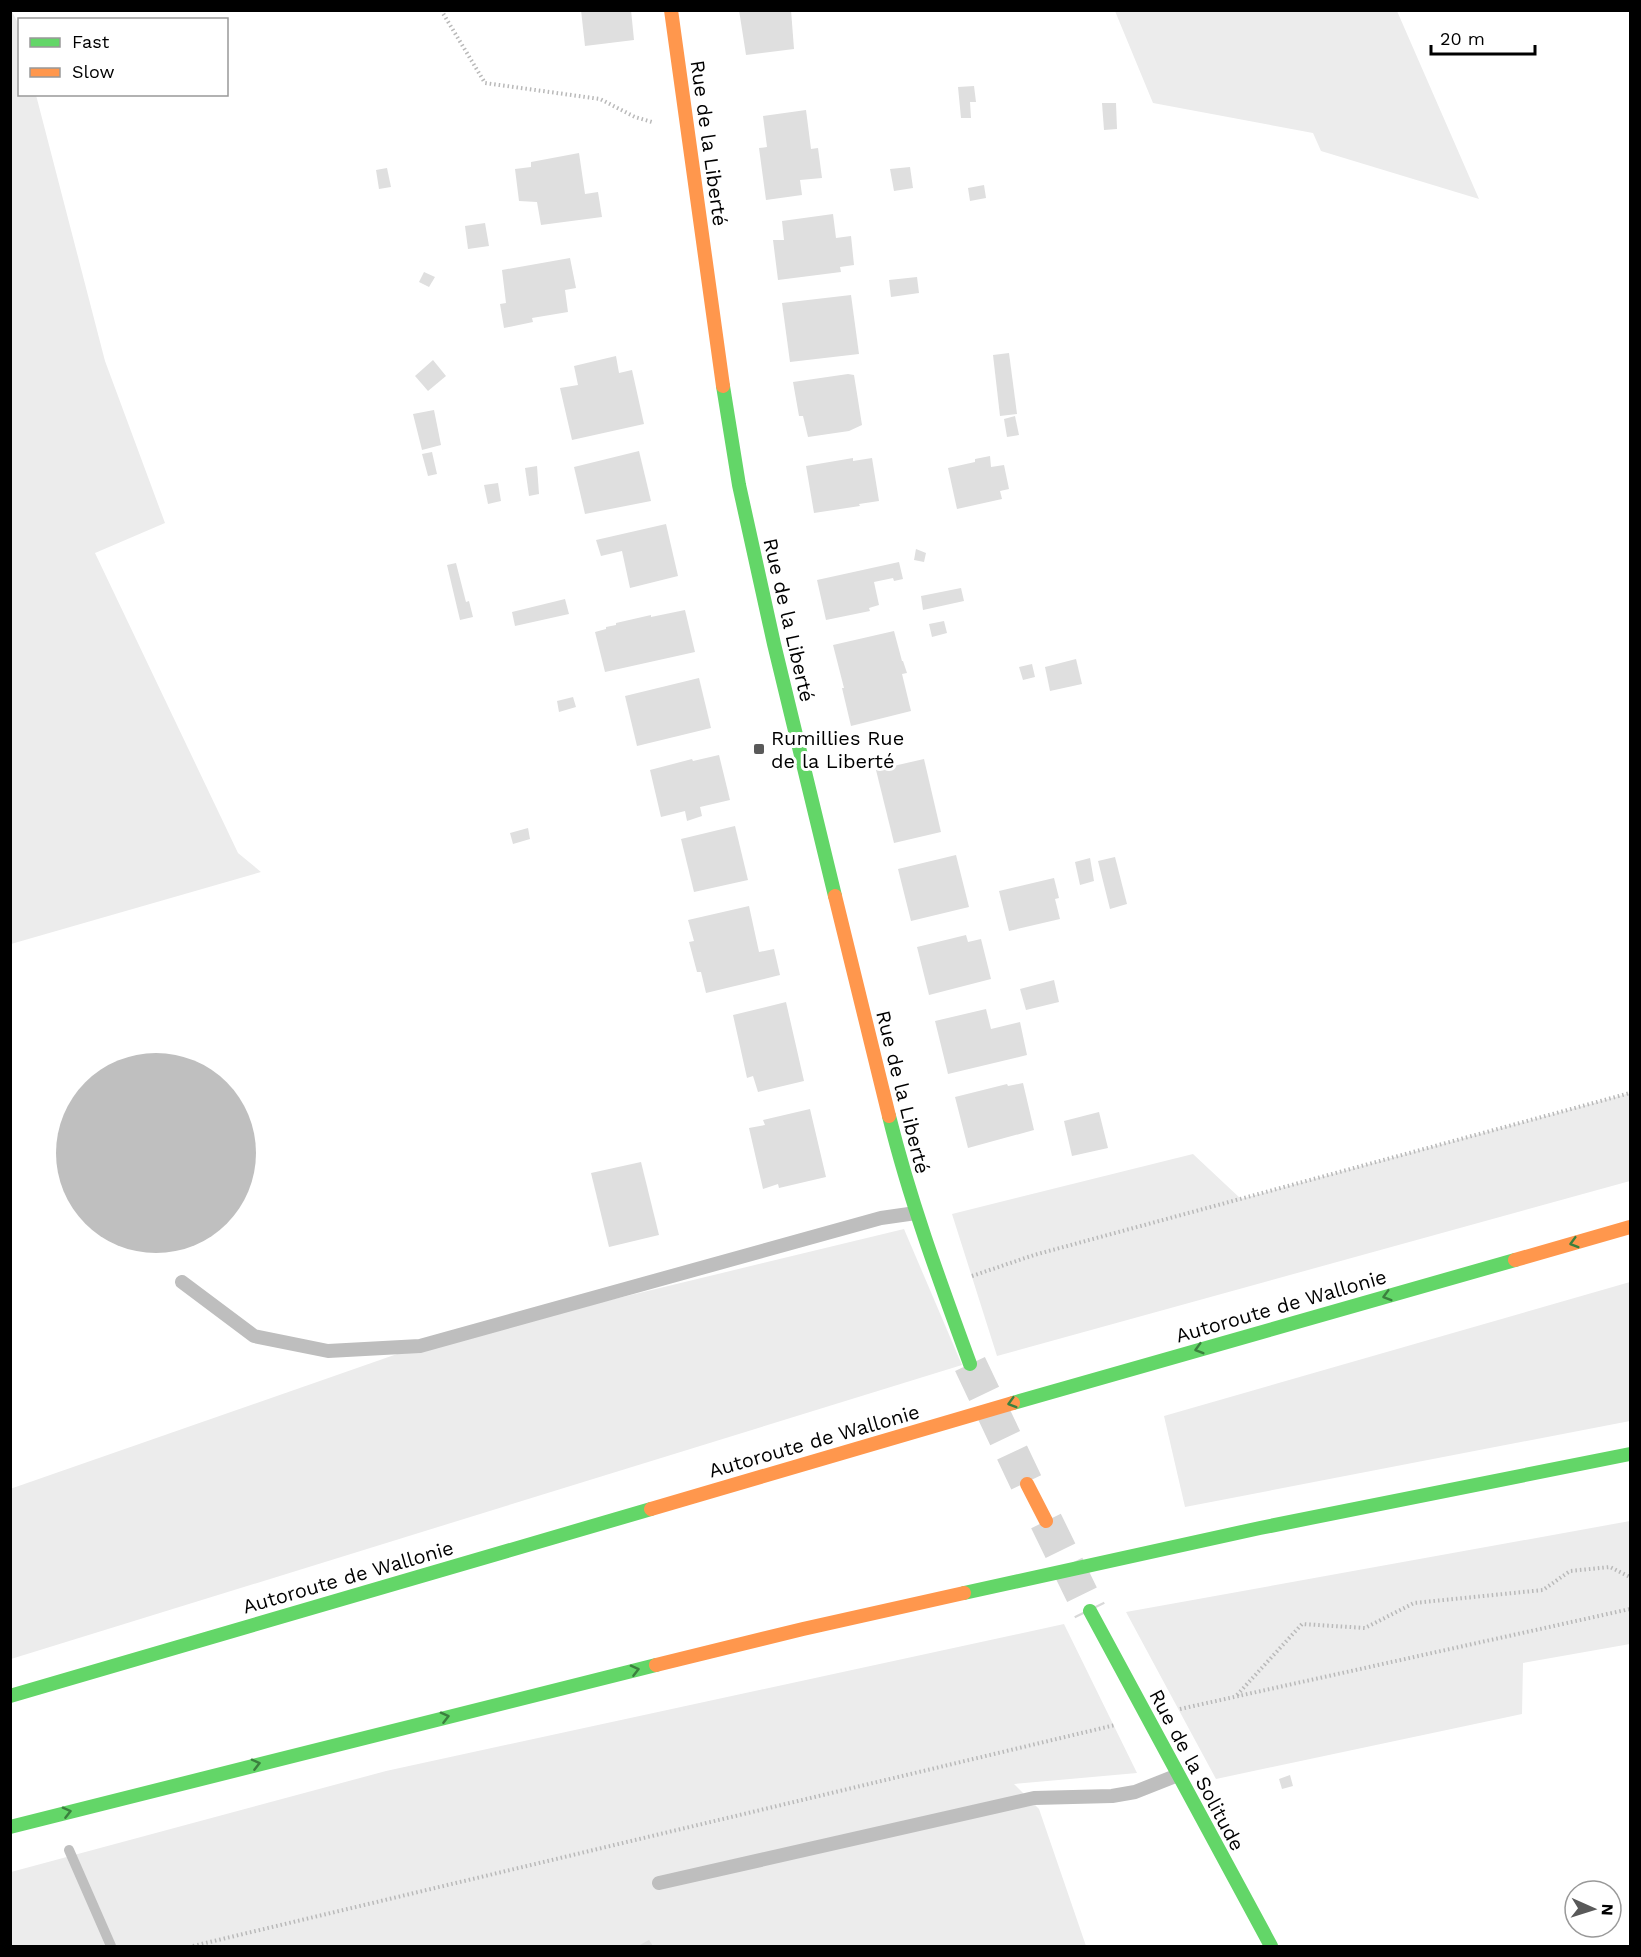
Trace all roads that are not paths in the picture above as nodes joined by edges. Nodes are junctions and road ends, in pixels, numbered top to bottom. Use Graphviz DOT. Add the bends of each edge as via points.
graph roads {
  1 [pos="671,10"];
  2 [pos="916,1213"];
  3 [pos="1630,1227"];
  4 [pos="182,1282"];
  5 [pos="970,1364"];
  6 [pos="1630,1454"];
  7 [pos="1028,1484"];
  8 [pos="1046,1521"];
  9 [pos="1090,1611"];
  10 [pos="10,1696"];
  11 [pos="1178,1775"];
  12 [pos="10,1827"];
  13 [pos="659,1883"];
  14 [pos="1271,1947"];
  1 -- 2 [label="main road, Rue de la Liberté" via="737,476 868,1032"];
  2 -- 4 [label="lane" via="880,1218 420,1346 328,1351 254,1335"];
  2 -- 5 [label="main road, Rue de la Liberté"];
  3 -- 10 [label="main road, Autoroute de Wallonie, one-way"];
  12 -- 6 [label="main road, one-way" via="803,1629 1260,1528"];
  7 -- 8 [label="main road"];
  9 -- 11 [label="main road, Rue de la Solitude"];
  11 -- 13 [label="lane" via="1135,1792 1034,1798"];
  11 -- 14 [label="main road, Rue de la Solitude"];
}
